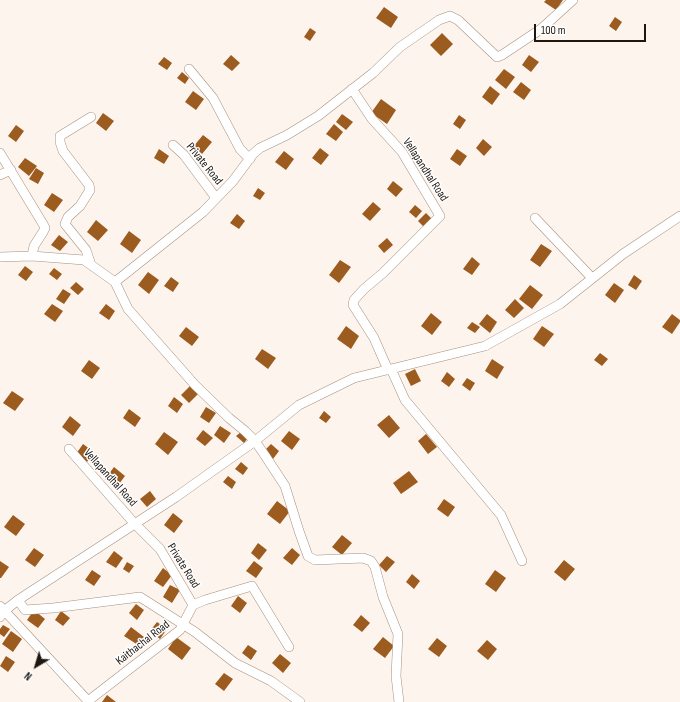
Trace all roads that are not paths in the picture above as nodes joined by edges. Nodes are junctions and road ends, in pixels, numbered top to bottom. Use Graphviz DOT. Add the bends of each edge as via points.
graph roads {
  1 [pos="573,0"];
  2 [pos="189,69"];
  3 [pos="352,89"];
  4 [pos="91,117"];
  5 [pos="174,145"];
  6 [pos="0,153"];
  7 [pos="250,159"];
  8 [pos="11,170"];
  9 [pos="0,175"];
  10 [pos="216,198"];
  11 [pos="680,216"];
  12 [pos="535,218"];
  13 [pos="32,256"];
  14 [pos="0,257"];
  15 [pos="92,265"];
  16 [pos="592,278"];
  17 [pos="115,282"];
  18 [pos="390,369"];
  19 [pos="255,441"];
  20 [pos="69,449"];
  21 [pos="134,523"];
  22 [pos="522,561"];
  23 [pos="18,600"];
  24 [pos="193,605"];
  25 [pos="1,611"];
  26 [pos="183,624"];
  27 [pos="289,647"];
  28 [pos="89,701"];
  29 [pos="300,702"];
  30 [pos="399,702"];
  1 -- 3 [label="street" via="541,29 497,57 458,20 450,16 439,20 400,47"];
  2 -- 7 [label="street" via="213,98 240,149"];
  3 -- 7 [label="street" via="318,116 260,148"];
  3 -- 18 [label="street, Vellapandhal Road" via="372,119 402,152 440,216 354,300 353,305"];
  4 -- 15 [label="street" via="60,136 60,142 63,151 89,185 90,190 65,224 86,250"];
  5 -- 10 [label="street, Private Road"];
  6 -- 8 [label="street"];
  7 -- 10 [label="street"];
  8 -- 9 [label="street"];
  8 -- 13 [label="street" via="45,228 34,246"];
  10 -- 17 [label="street" via="203,212"];
  11 -- 16 [label="street"];
  12 -- 16 [label="street"];
  13 -- 14 [label="street"];
  13 -- 15 [label="street" via="84,260"];
  15 -- 17 [label="street"];
  16 -- 18 [label="street" via="560,304 485,346"];
  17 -- 19 [label="street" via="128,309 195,385"];
  18 -- 19 [label="street" via="354,378 300,405"];
  18 -- 22 [label="street" via="405,400 501,514"];
  19 -- 21 [label="street"];
  19 -- 30 [label="street" via="285,486 308,556 315,560 363,558 375,566 383,597 398,634 396,676"];
  20 -- 21 [label="street, Vellapandhal Road"];
  21 -- 23 [label="street"];
  21 -- 24 [label="street, Private Road" via="160,549"];
  23 -- 25 [label="street"];
  23 -- 26 [label="street" via="25,610 140,597"];
  24 -- 26 [label="street, Kaithachal Road"];
  24 -- 27 [label="street" via="252,586"];
  25 -- 28 [label="street" via="29,636"];
  26 -- 28 [label="street, Kaithachal Road" via="180,630"];
  26 -- 29 [label="street" via="236,663 271,681"];
}
